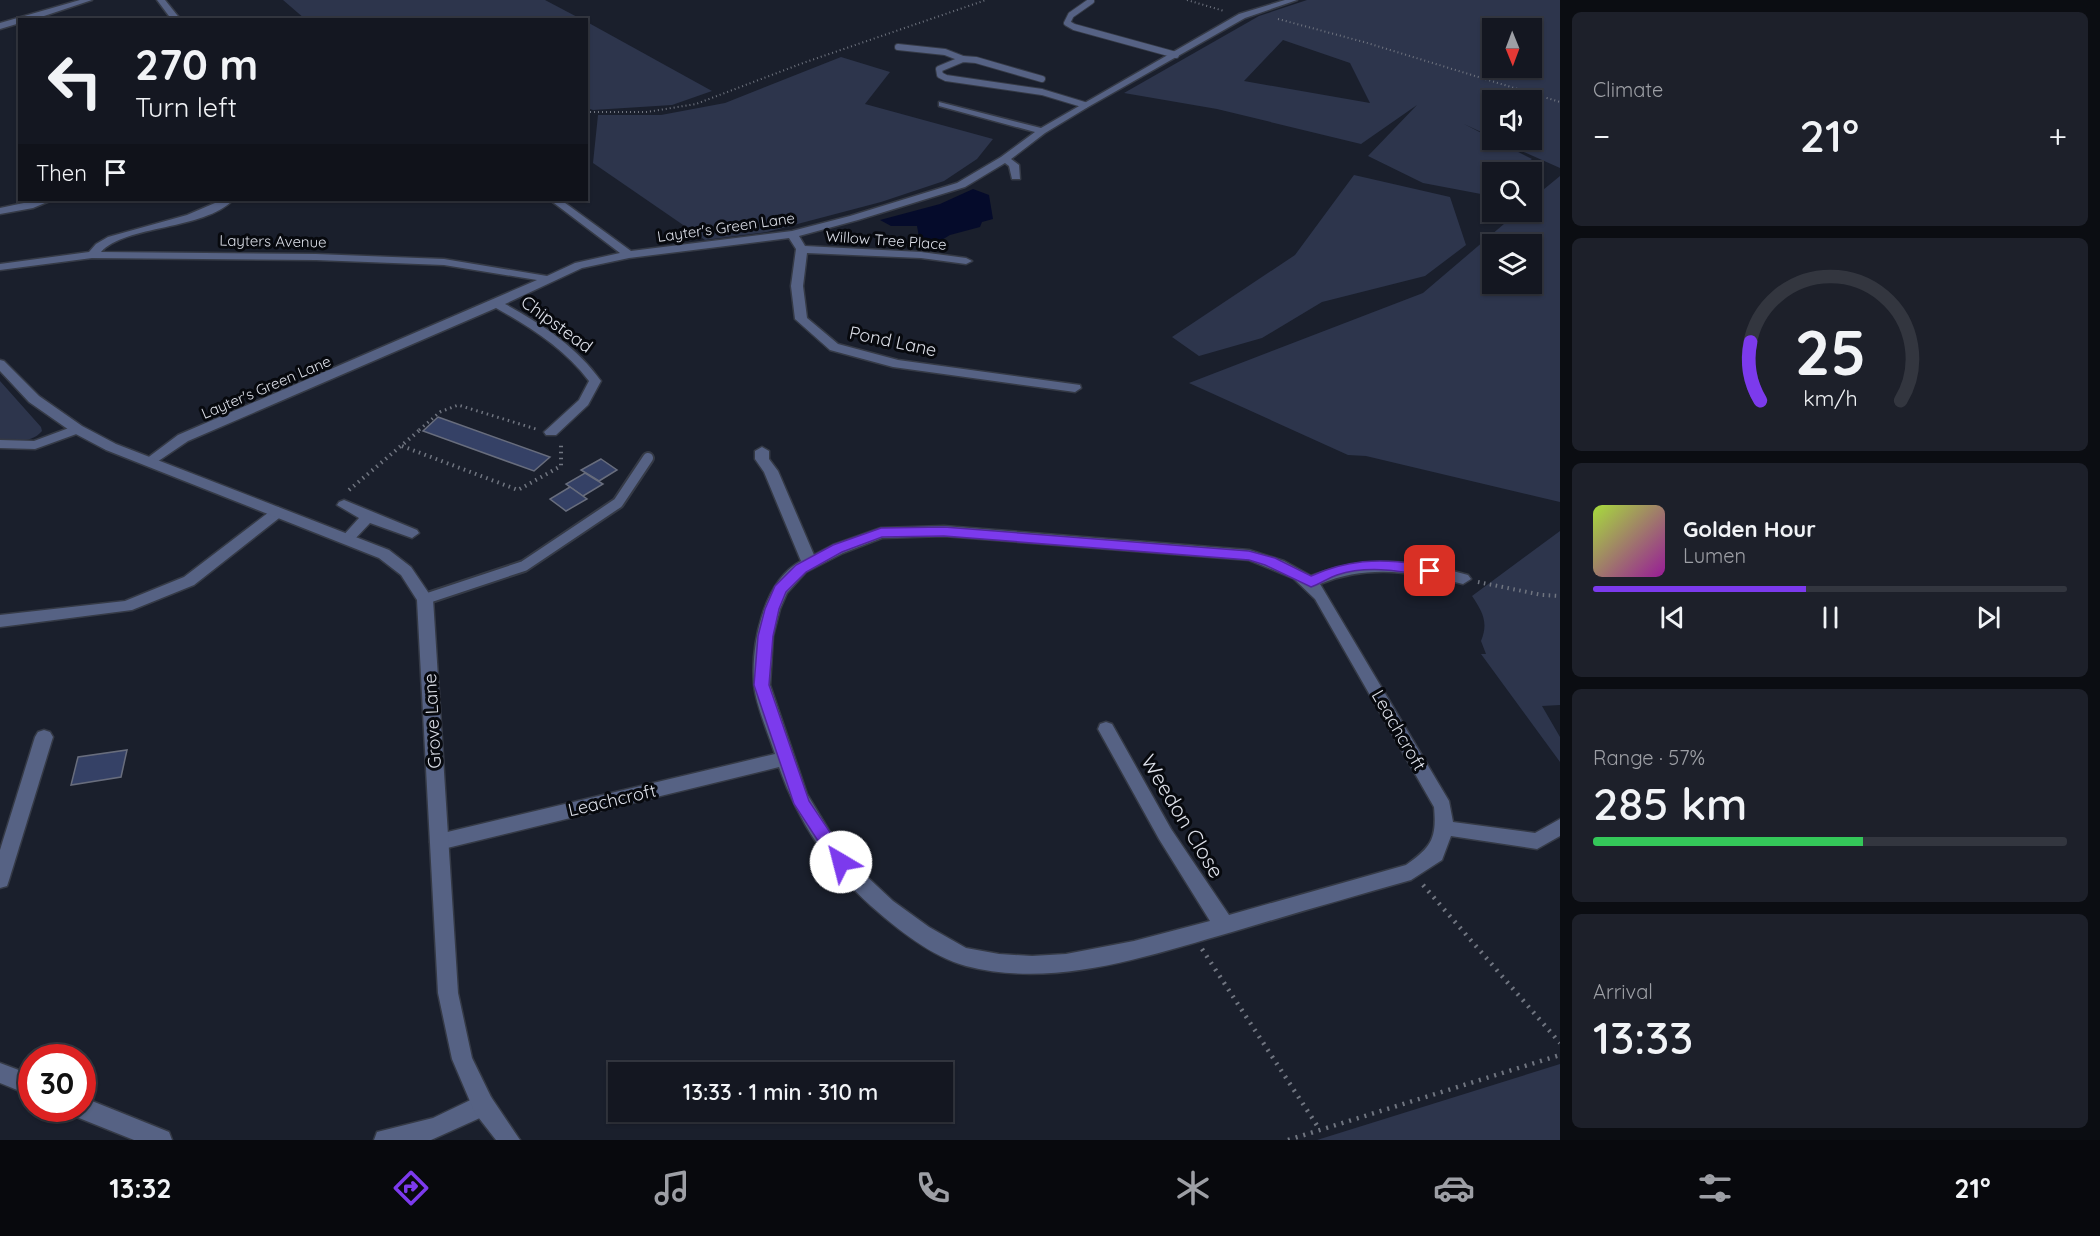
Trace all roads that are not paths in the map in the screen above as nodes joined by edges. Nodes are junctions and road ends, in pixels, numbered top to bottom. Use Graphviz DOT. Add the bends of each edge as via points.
graph roads {
  1 [pos="88,0"];
  2 [pos="161,0"];
  3 [pos="1293,0"];
  4 [pos="1091,1"];
  5 [pos="28,18"];
  6 [pos="175,18"];
  7 [pos="18,21"];
  8 [pos="0,26"];
  9 [pos="898,47"];
  10 [pos="1176,54"];
  11 [pos="963,59"];
  12 [pos="1042,79"];
  13 [pos="942,104"];
  14 [pos="1085,105"];
  15 [pos="1042,131"];
  16 [pos="1005,159"];
  17 [pos="1016,177"];
  18 [pos="44,201"];
  19 [pos="227,201"];
  20 [pos="556,201"];
  21 [pos="0,211"];
  22 [pos="792,234"];
  23 [pos="802,249"];
  24 [pos="92,255"];
  25 [pos="629,255"];
  26 [pos="966,261"];
  27 [pos="0,267"];
  28 [pos="545,279"];
  29 [pos="496,304"];
  30 [pos="0,364"];
  31 [pos="1075,388"];
  32 [pos="77,429"];
  33 [pos="551,432"];
  34 [pos="0,444"];
  35 [pos="762,451"];
  36 [pos="648,458"];
  37 [pos="151,462"];
  38 [pos="344,504"];
  39 [pos="278,512"];
  40 [pos="368,517"];
  41 [pos="412,533"];
  42 [pos="348,538"];
  43 [pos="810,564"];
  44 [pos="1463,579"];
  45 [pos="1311,582"];
  46 [pos="426,599"];
  47 [pos="0,621"];
  48 [pos="1106,729"];
  49 [pos="44,737"];
  50 [pos="786,759"];
  51 [pos="1560,827"];
  52 [pos="1445,828"];
  53 [pos="439,842"];
  54 [pos="0,880"];
  55 [pos="1224,925"];
  56 [pos="0,1073"];
  57 [pos="18,1080"];
  58 [pos="483,1105"];
  59 [pos="96,1113"];
  60 [pos="160,1140"];
  61 [pos="385,1140"];
  62 [pos="509,1140"];
  1 -- 5 [label="street"];
  2 -- 6 [label="street"];
  3 -- 10 [label="street, Layter's Green Lane" via="1242,16"];
  4 -- 10 [label="lane" via="1071,15 1067,23"];
  7 -- 8 [label="street"];
  9 -- 11 [label="lane" via="913,52 941,50"];
  10 -- 14 [label="street, Layter's Green Lane"];
  11 -- 12 [label="lane"];
  11 -- 14 [label="lane" via="939,69 940,75 1042,92"];
  13 -- 15 [label="street"];
  14 -- 15 [label="street, Layter's Green Lane"];
  15 -- 16 [label="street, Layter's Green Lane"];
  16 -- 17 [label="street" via="1014,165"];
  16 -- 22 [label="street, Layter's Green Lane" via="961,185"];
  18 -- 21 [label="street"];
  19 -- 24 [label="street" via="112,239"];
  20 -- 25 [label="street"];
  22 -- 23 [label="street"];
  22 -- 25 [label="street, Layter's Green Lane"];
  23 -- 26 [label="street, Willow Tree Place"];
  23 -- 31 [label="street, Pond Lane" via="797,286 801,319 834,346 897,364"];
  24 -- 27 [label="street, Layters Avenue"];
  24 -- 28 [label="street, Layters Avenue" via="410,259"];
  25 -- 28 [label="street, Layter's Green Lane" via="579,265"];
  28 -- 29 [label="street, Layter's Green Lane"];
  29 -- 33 [label="street, Chipstead" via="580,361 595,381 583,402"];
  29 -- 37 [label="street, Layter's Green Lane" via="183,438"];
  30 -- 32 [label="street" via="34,399"];
  32 -- 34 [label="street" via="35,445"];
  32 -- 37 [label="street"];
  35 -- 43 [label="street" via="762,459 771,471"];
  36 -- 46 [label="lane" via="618,503 524,566"];
  37 -- 39 [label="street"];
  38 -- 40 [label="street"];
  39 -- 42 [label="street"];
  39 -- 47 [label="street" via="189,581 127,606"];
  40 -- 41 [label="street"];
  40 -- 42 [label="street"];
  42 -- 46 [label="street" via="384,554 406,571"];
  43 -- 45 [label="street, Leachcroft" via="881,533 944,531 1249,555"];
  43 -- 50 [label="street, Leachcroft" via="780,590 765,636 762,685"];
  44 -- 45 [label="street" via="1389,564 1358,566"];
  45 -- 52 [label="street, Leachcroft" via="1443,806"];
  46 -- 53 [label="street, Grove Lane"];
  48 -- 55 [label="street, Weedon Close" via="1165,834"];
  49 -- 54 [label="street"];
  50 -- 53 [label="street, Leachcroft"];
  50 -- 55 [label="street, Leachcroft" via="802,804 854,878 898,918 963,957 1029,966 1067,963"];
  51 -- 52 [label="street" via="1537,841"];
  52 -- 55 [label="street, Leachcroft" via="1435,854 1411,872"];
  53 -- 58 [label="street, Grove Lane" via="448,993 462,1059"];
  56 -- 57 [label="street"];
  58 -- 61 [label="street" via="435,1128"];
  58 -- 62 [label="street, Grove Lane"];
  59 -- 60 [label="street"];
}
